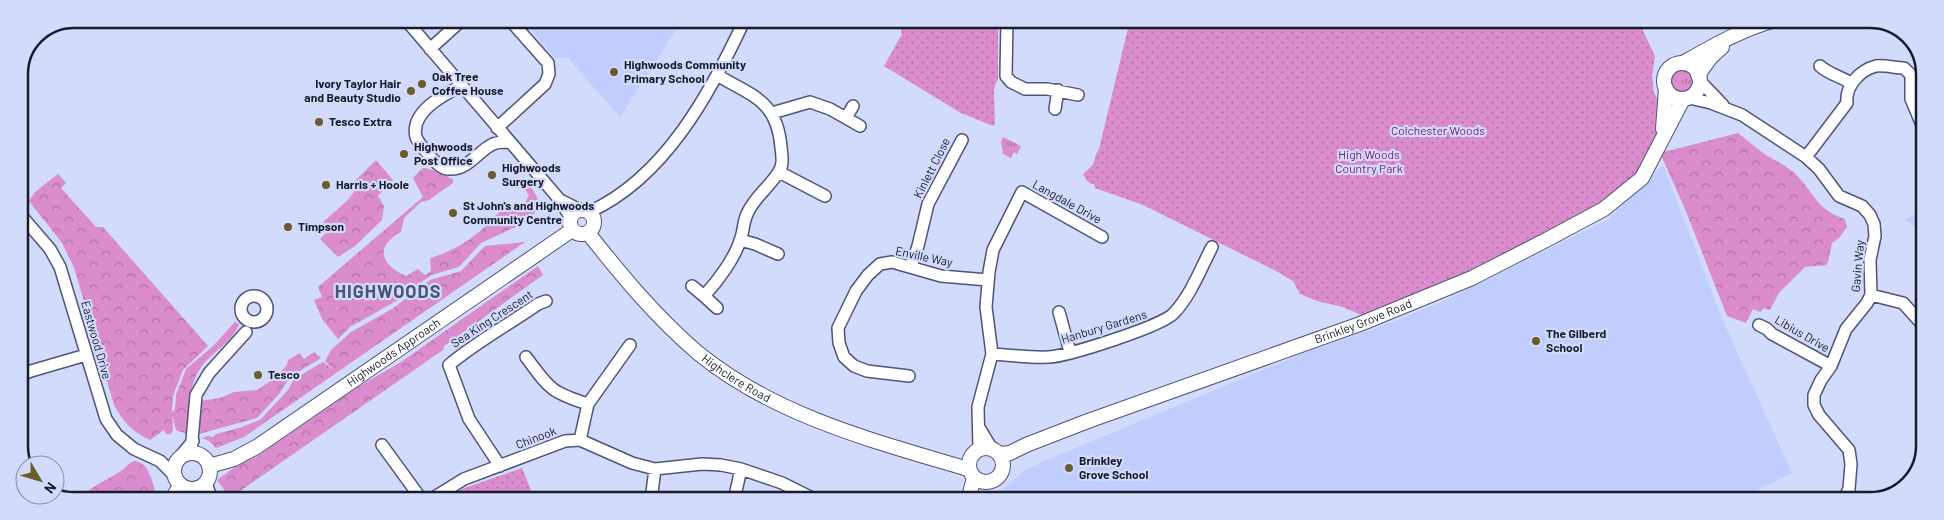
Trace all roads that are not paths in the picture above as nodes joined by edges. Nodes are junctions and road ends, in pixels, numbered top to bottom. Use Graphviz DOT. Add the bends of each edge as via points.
graph roads {
  1 [pos="413,28"];
  2 [pos="453,28"];
  3 [pos="517,28"];
  4 [pos="740,28"];
  5 [pos="1007,28"];
  6 [pos="1749,28"];
  7 [pos="1738,33"];
  8 [pos="430,48"];
  9 [pos="1683,63"];
  10 [pos="1820,66"];
  11 [pos="717,75"];
  12 [pos="1699,78"];
  13 [pos="1851,83"];
  14 [pos="461,86"];
  15 [pos="1058,90"];
  16 [pos="1666,90"];
  17 [pos="1078,94"];
  18 [pos="1686,98"];
  19 [pos="853,106"];
  20 [pos="1054,109"];
  21 [pos="1728,109"];
  22 [pos="1916,110"];
  23 [pos="772,113"];
  24 [pos="846,118"];
  25 [pos="860,126"];
  26 [pos="497,128"];
  27 [pos="962,140"];
  28 [pos="1661,140"];
  29 [pos="508,142"];
  30 [pos="1806,157"];
  31 [pos="779,172"];
  32 [pos="825,196"];
  33 [pos="581,218"];
  34 [pos="28,223"];
  35 [pos="1102,237"];
  36 [pos="740,240"];
  37 [pos="1212,247"];
  38 [pos="778,254"];
  39 [pos="911,267"];
  40 [pos="988,280"];
  41 [pos="692,286"];
  42 [pos="1871,295"];
  43 [pos="704,296"];
  44 [pos="546,301"];
  45 [pos="717,308"];
  46 [pos="1060,312"];
  47 [pos="1916,318"];
  48 [pos="253,321"];
  49 [pos="1766,325"];
  50 [pos="630,345"];
  51 [pos="1070,352"];
  52 [pos="992,354"];
  53 [pos="86,355"];
  54 [pos="526,357"];
  55 [pos="1831,366"];
  56 [pos="28,372"];
  57 [pos="909,376"];
  58 [pos="588,404"];
  59 [pos="580,440"];
  60 [pos="382,445"];
  61 [pos="192,446"];
  62 [pos="984,463"];
  63 [pos="209,466"];
  64 [pos="500,466"];
  65 [pos="655,469"];
  66 [pos="741,469"];
  67 [pos="177,470"];
  68 [pos="201,486"];
  69 [pos="172,492"];
  70 [pos="206,492"];
  71 [pos="416,492"];
  72 [pos="443,492"];
  73 [pos="652,492"];
  74 [pos="735,492"];
  75 [pos="800,492"];
  76 [pos="972,492"];
  77 [pos="1848,492"];
  1 -- 8 [label="street"];
  2 -- 8 [label="street"];
  3 -- 26 [label="street" via="548,63 549,74 545,84"];
  4 -- 11 [label="street"];
  5 -- 15 [label="street" via="1006,76 1010,82 1025,89"];
  6 -- 7 [label="street"];
  7 -- 9 [label="street"];
  7 -- 12 [label="street" via="1711,57"];
  8 -- 14 [label="street"];
  9 -- 12 [label="street" via="1694,68"];
  9 -- 16 [label="street" via="1674,65 1665,74"];
  10 -- 13 [label="street"];
  11 -- 23 [label="street" via="756,97"];
  11 -- 33 [label="street" via="683,130 642,178"];
  12 -- 18 [label="street" via="1698,89"];
  12 -- 21 [label="street, Gavin Way" via="1714,98"];
  13 -- 22 [label="street" via="1876,66 1904,68 1911,75 1911,98"];
  13 -- 30 [label="street" via="1846,93 1847,103"];
  14 -- 26 [label="street"];
  14 -- 29 [label="street" via="419,116 416,138 427,152 442,167 459,169 492,145"];
  15 -- 17 [label="street"];
  15 -- 20 [label="street"];
  16 -- 18 [label="street" via="1671,96"];
  16 -- 28 [label="street, Brinkley Grove Road"];
  18 -- 21 [label="street, Gavin Way"];
  18 -- 28 [label="street, Brinkley Grove Road"];
  19 -- 24 [label="street"];
  21 -- 30 [label="street, Gavin Way" via="1761,126"];
  23 -- 24 [label="street" via="810,102"];
  23 -- 31 [label="street" via="781,143 783,162"];
  24 -- 25 [label="street"];
  26 -- 29 [label="street"];
  27 -- 39 [label="street, Kinlett Close" via="928,204"];
  28 -- 62 [label="street, Brinkley Grove Road" via="1642,178 1604,210 1472,278 1360,324 1098,418"];
  29 -- 33 [label="street" via="559,199"];
  30 -- 42 [label="street, Gavin Way" via="1840,196 1862,206 1870,215 1875,236 1870,260"];
  31 -- 32 [label="street"];
  31 -- 36 [label="street" via="751,204"];
  33 -- 62 [label="street, Highclere Road" via="578,234 588,233 667,325 699,354 742,383 779,404 830,426 928,457"];
  33 -- 63 [label="street, Highwoods Approach" via="258,446 234,459"];
  34 -- 53 [label="street, Eastwood Drive" via="50,249 60,267"];
  35 -- 40 [label="street, Langdale Drive" via="1022,192 993,250"];
  36 -- 38 [label="street"];
  36 -- 43 [label="street" via="715,285"];
  37 -- 51 [label="street, Hanbury Gardens" via="1183,301 1165,321"];
  39 -- 40 [label="street, Enville Way" via="928,274"];
  39 -- 57 [label="street, Enville Way" via="892,262 880,264 868,274 838,328 844,357 854,366 867,371"];
  40 -- 52 [label="street, Langdale Drive" via="986,307"];
  41 -- 43 [label="street"];
  42 -- 47 [label="street" via="1902,303"];
  42 -- 55 [label="street, Gavin Way" via="1846,329"];
  43 -- 45 [label="street"];
  44 -- 64 [label="street, Sea King Crescent" via="449,365 469,419"];
  46 -- 51 [label="street"];
  48 -- 61 [label="street" via="209,373 196,395"];
  49 -- 55 [label="street, Libius Drive" via="1772,334"];
  50 -- 58 [label="street"];
  51 -- 52 [label="street, Hanbury Gardens" via="1050,357"];
  52 -- 62 [label="street, Langdale Drive" via="979,400"];
  53 -- 56 [label="street"];
  53 -- 67 [label="street, Eastwood Drive" via="106,419 117,436 134,449"];
  54 -- 58 [label="street" via="549,388"];
  55 -- 77 [label="street, Gavin Way" via="1814,394 1814,405 1849,450"];
  58 -- 59 [label="street"];
  59 -- 64 [label="street, Chinook" via="565,441"];
  59 -- 65 [label="street" via="632,463"];
  60 -- 71 [label="street"];
  61 -- 63 [label="street"];
  61 -- 67 [label="street" via="183,455"];
  62 -- 76 [label="street"];
  63 -- 68 [label="street" via="210,473"];
  64 -- 72 [label="street, Chinook" via="464,479"];
  65 -- 66 [label="street" via="702,464"];
  65 -- 73 [label="street"];
  66 -- 74 [label="street"];
  66 -- 75 [label="street"];
  67 -- 68 [label="street" via="184,488"];
  67 -- 69 [label="street"];
  68 -- 70 [label="street"];
}
